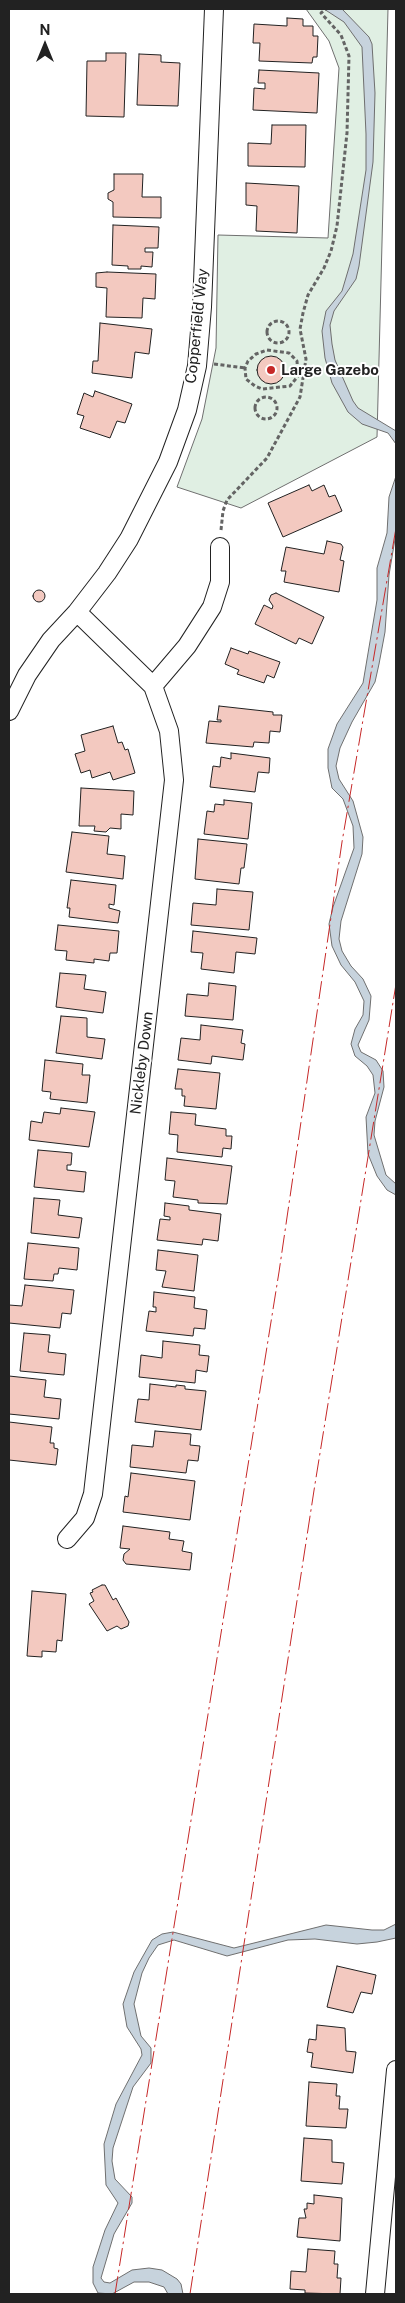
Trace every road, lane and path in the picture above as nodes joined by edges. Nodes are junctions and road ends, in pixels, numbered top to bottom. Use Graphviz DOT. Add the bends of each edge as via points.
graph roads {
  1 [pos="214,9"];
  2 [pos="326,9"];
  3 [pos="276,343"];
  4 [pos="275,350"];
  5 [pos="306,359"];
  6 [pos="297,361"];
  7 [pos="197,362"];
  8 [pos="245,368"];
  9 [pos="271,389"];
  10 [pos="270,397"];
  11 [pos="220,547"];
  12 [pos="77,612"];
  13 [pos="153,686"];
  14 [pos="9,711"];
  15 [pos="67,1539"];
  16 [pos="396,2070"];
  17 [pos="375,2294"];
  1 -- 7 [label="street, Copperfield Way"];
  2 -- 5 [label="path" via="322,13 341,35 349,56 350,80 336,226 324,268 308,295 300,329"];
  3 -- 3 [label="path" via="285,341 290,333 287,325 279,321 272,323 267,331"];
  3 -- 4 [label="path"];
  4 -- 6 [label="path" via="289,353"];
  4 -- 8 [label="path" via="256,354 248,360"];
  5 -- 6 [label="path"];
  5 -- 11 [label="path" via="300,397 272,448 225,504"];
  6 -- 9 [label="path" via="299,370 295,382 288,387"];
  7 -- 8 [label="path"];
  7 -- 12 [label="street, Copperfield Way" via="180,433 145,510 108,573"];
  8 -- 9 [label="path" via="250,383 258,388"];
  9 -- 10 [label="path"];
  10 -- 10 [label="path" via="261,398 255,404 256,414 262,418 271,418 276,412 277,404"];
  11 -- 13 [label="street" via="220,582 212,607 186,646"];
  12 -- 13 [label="street, Nickleby Down"];
  12 -- 14 [label="street, Copperfield Way" via="51,640 27,675"];
  13 -- 15 [label="street, Nickleby Down" via="170,737 173,796 93,1494 85,1518"];
  16 -- 17 [label="street"];
}
